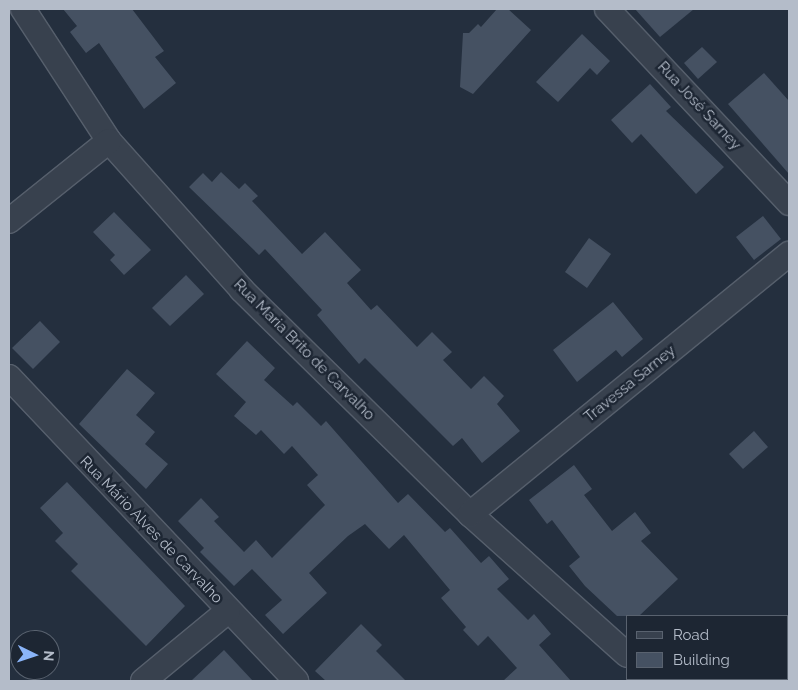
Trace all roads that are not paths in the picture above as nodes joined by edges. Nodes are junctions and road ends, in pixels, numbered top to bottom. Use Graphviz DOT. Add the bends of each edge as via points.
graph roads {
  1 [pos="23,9"];
  2 [pos="607,9"];
  3 [pos="109,141"];
  4 [pos="789,203"];
  5 [pos="9,221"];
  6 [pos="789,254"];
  7 [pos="9,377"];
  8 [pos="470,514"];
  9 [pos="228,611"];
  10 [pos="626,654"];
  11 [pos="143,681"];
  12 [pos="296,681"];
  1 -- 3 [label="street, Rua Maria Brito de Carvalho"];
  2 -- 4 [label="street, Rua José Sarney"];
  3 -- 5 [label="street"];
  3 -- 8 [label="street, Rua Maria Brito de Carvalho" via="242,290"];
  6 -- 8 [label="street, Travessa Sarney"];
  7 -- 9 [label="street, Rua Mário Alves de Carvalho"];
  8 -- 10 [label="street, Rua Maria Brito de Carvalho"];
  9 -- 11 [label="street"];
  9 -- 12 [label="street, Rua Mário Alves de Carvalho"];
}
